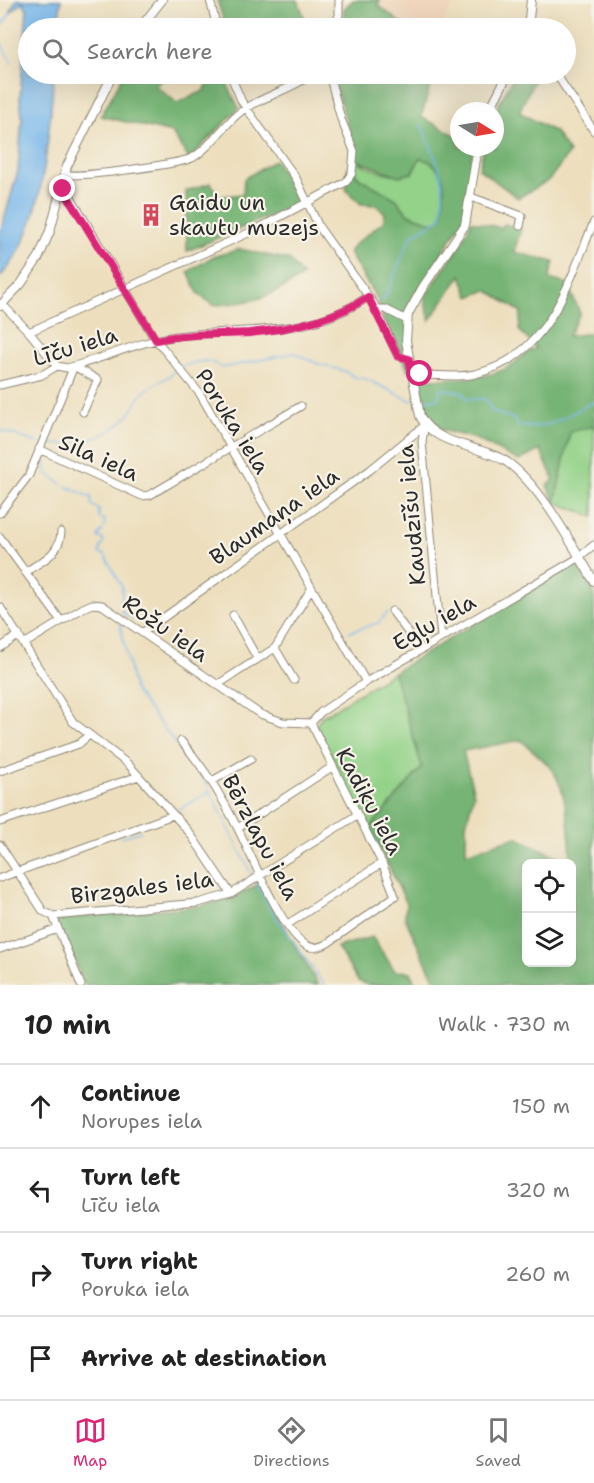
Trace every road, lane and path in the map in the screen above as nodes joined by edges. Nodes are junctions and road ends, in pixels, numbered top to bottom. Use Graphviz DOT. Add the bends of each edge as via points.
graph roads {
  1 [pos="162,0"];
  2 [pos="210,0"];
  3 [pos="339,0"];
  4 [pos="531,0"];
  5 [pos="148,18"];
  6 [pos="214,18"];
  7 [pos="338,18"];
  8 [pos="529,18"];
  9 [pos="108,84"];
  10 [pos="235,84"];
  11 [pos="297,84"];
  12 [pos="332,84"];
  13 [pos="503,84"];
  14 [pos="563,84"];
  15 [pos="494,102"];
  16 [pos="246,108"];
  17 [pos="594,131"];
  18 [pos="477,156"];
  19 [pos="64,174"];
  20 [pos="60,187"];
  21 [pos="471,197"];
  22 [pos="308,204"];
  23 [pos="594,222"];
  24 [pos="520,226"];
  25 [pos="124,289"];
  26 [pos="368,297"];
  27 [pos="1,305"];
  28 [pos="376,309"];
  29 [pos="407,320"];
  30 [pos="29,332"];
  31 [pos="156,340"];
  32 [pos="409,359"];
  33 [pos="57,366"];
  34 [pos="74,366"];
  35 [pos="412,376"];
  36 [pos="0,385"];
  37 [pos="301,406"];
  38 [pos="83,412"];
  39 [pos="424,426"];
  40 [pos="230,447"];
  41 [pos="39,449"];
  42 [pos="0,513"];
  43 [pos="61,532"];
  44 [pos="280,533"];
  45 [pos="0,537"];
  46 [pos="594,545"];
  47 [pos="578,556"];
  48 [pos="25,572"];
  49 [pos="594,581"];
  50 [pos="311,589"];
  51 [pos="0,607"];
  52 [pos="392,611"];
  53 [pos="234,615"];
  54 [pos="61,621"];
  55 [pos="142,633"];
  56 [pos="19,635"];
  57 [pos="441,638"];
  58 [pos="24,644"];
  59 [pos="0,648"];
  60 [pos="276,648"];
  61 [pos="421,650"];
  62 [pos="257,658"];
  63 [pos="294,680"];
  64 [pos="366,682"];
  65 [pos="217,685"];
  66 [pos="311,723"];
  67 [pos="88,736"];
  68 [pos="181,741"];
  69 [pos="251,759"];
  70 [pos="332,767"];
  71 [pos="0,771"];
  72 [pos="139,777"];
  73 [pos="212,781"];
  74 [pos="173,814"];
  75 [pos="357,815"];
  76 [pos="0,822"];
  77 [pos="238,828"];
  78 [pos="0,845"];
  79 [pos="382,862"];
  80 [pos="16,870"];
  81 [pos="0,878"];
  82 [pos="259,878"];
  83 [pos="231,894"];
  84 [pos="53,916"];
  85 [pos="288,924"];
  86 [pos="58,929"];
  87 [pos="310,948"];
  88 [pos="0,949"];
  89 [pos="81,985"];
  1 -- 5 [label="main road"];
  2 -- 6 [label="street"];
  3 -- 7 [label="street"];
  4 -- 8 [label="main road"];
  9 -- 19 [label="main road"];
  10 -- 16 [label="street"];
  11 -- 16 [label="street"];
  12 -- 22 [label="street" via="354,151 354,167 346,182"];
  13 -- 15 [label="main road"];
  14 -- 17 [label="street"];
  16 -- 19 [label="street" via="193,158 72,177"];
  16 -- 22 [label="street" via="296,178"];
  18 -- 21 [label="main road"];
  19 -- 20 [label="main road"];
  20 -- 25 [label="street, Poruka iela" via="68,192"];
  20 -- 27 [label="main road" via="50,231 39,257"];
  21 -- 24 [label="street" via="522,216"];
  21 -- 29 [label="main road" via="465,225 415,300"];
  22 -- 25 [label="street"];
  22 -- 26 [label="street" via="319,227"];
  23 -- 35 [label="street" via="561,302 519,356 472,375"];
  25 -- 30 [label="street"];
  25 -- 31 [label="street, Poruka iela"];
  26 -- 28 [label="street"];
  26 -- 31 [label="street, Līču iela" via="341,313 289,328"];
  27 -- 30 [label="street"];
  28 -- 29 [label="street" via="385,309"];
  28 -- 32 [label="street" via="398,356"];
  29 -- 32 [label="main road"];
  30 -- 33 [label="street"];
  31 -- 34 [label="street, Līču iela"];
  31 -- 40 [label="street, Poruka iela" via="200,394"];
  32 -- 35 [label="main road"];
  33 -- 34 [label="street, Līču iela"];
  33 -- 36 [label="street, Līču iela" via="42,375"];
  34 -- 38 [label="street" via="98,380"];
  34 -- 41 [label="street"];
  35 -- 39 [label="main road"];
  37 -- 40 [label="street, Sila iela"];
  39 -- 44 [label="street, Blaumaņa iela" via="362,476"];
  39 -- 47 [label="main road" via="435,434 494,454 517,470"];
  39 -- 57 [label="street, Kaudzīšu iela" via="422,442"];
  40 -- 41 [label="street, Sila iela" via="150,495 142,496"];
  40 -- 44 [label="street, Poruka iela"];
  41 -- 42 [label="street" via="29,475"];
  43 -- 48 [label="street" via="55,552"];
  44 -- 50 [label="street, Poruka iela"];
  44 -- 55 [label="street, Blaumaņa iela"];
  45 -- 48 [label="street"];
  46 -- 47 [label="street, Egļu iela"];
  47 -- 49 [label="main road"];
  47 -- 57 [label="street, Egļu iela"];
  48 -- 54 [label="street"];
  50 -- 60 [label="street"];
  50 -- 64 [label="street, Poruka iela"];
  51 -- 56 [label="street"];
  52 -- 61 [label="street"];
  53 -- 62 [label="street"];
  54 -- 55 [label="street, Rožu iela" via="97,604"];
  54 -- 58 [label="street"];
  55 -- 65 [label="street, Rožu iela"];
  56 -- 58 [label="street"];
  56 -- 59 [label="street"];
  57 -- 61 [label="street, Egļu iela"];
  58 -- 67 [label="street" via="66,714"];
  60 -- 62 [label="street"];
  60 -- 63 [label="street"];
  61 -- 64 [label="street, Egļu iela"];
  62 -- 65 [label="street"];
  64 -- 66 [label="street, Egļu iela"];
  65 -- 66 [label="street, Rožu iela" via="260,714 298,724"];
  66 -- 70 [label="street, Kadiķu iela"];
  67 -- 71 [label="street" via="78,745"];
  67 -- 72 [label="street" via="123,759"];
  68 -- 73 [label="street, Bērzlapu iela"];
  69 -- 73 [label="street"];
  70 -- 75 [label="street, Kadiķu iela"];
  70 -- 77 [label="street"];
  72 -- 74 [label="street"];
  72 -- 76 [label="street"];
  73 -- 77 [label="street, Bērzlapu iela"];
  74 -- 80 [label="street"];
  74 -- 83 [label="street"];
  75 -- 79 [label="street, Kadiķu iela"];
  75 -- 82 [label="street, Birzgales iela"];
  77 -- 82 [label="street, Bērzlapu iela"];
  78 -- 80 [label="street"];
  79 -- 85 [label="street"];
  79 -- 87 [label="street, Kadiķu iela" via="395,896 328,943"];
  80 -- 81 [label="street"];
  80 -- 84 [label="street" via="43,911"];
  82 -- 83 [label="street, Birzgales iela"];
  82 -- 85 [label="street, Bērzlapu iela"];
  83 -- 84 [label="street, Birzgales iela" via="198,903"];
  84 -- 86 [label="street"];
  85 -- 87 [label="street, Bērzlapu iela"];
  86 -- 88 [label="street, Birzgales iela"];
  86 -- 89 [label="street"];
}
